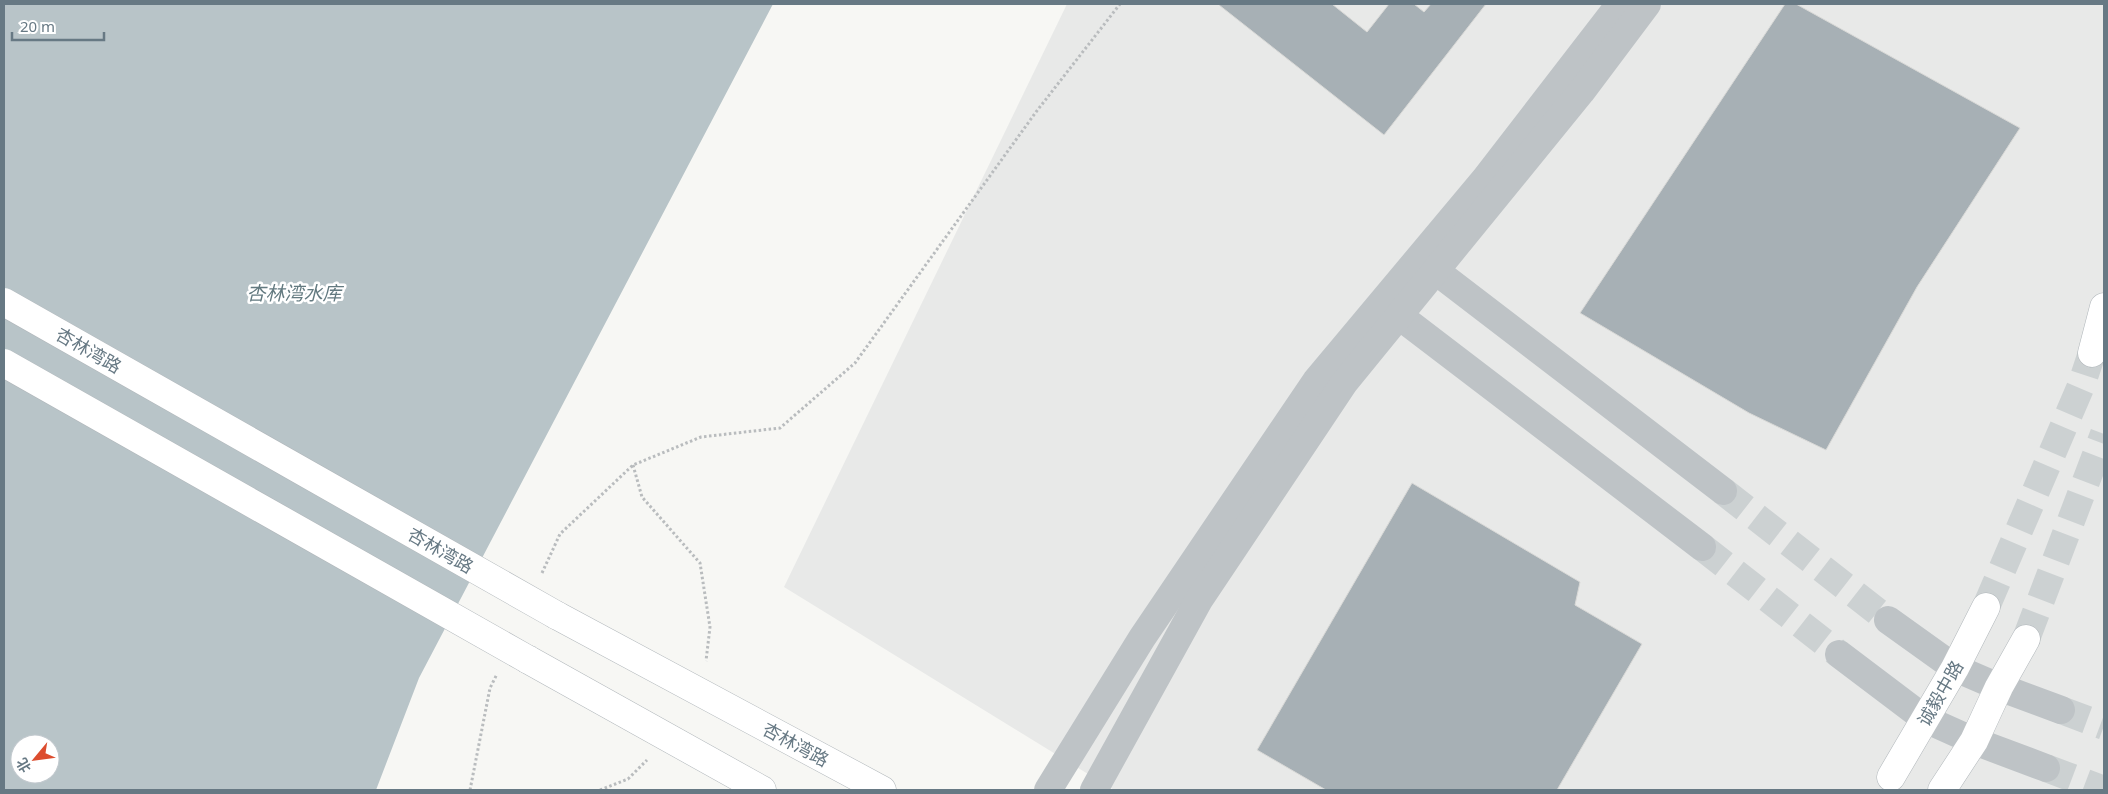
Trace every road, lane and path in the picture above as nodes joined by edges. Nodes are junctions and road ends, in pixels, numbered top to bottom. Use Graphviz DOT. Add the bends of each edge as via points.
graph roads {
  1 [pos="1120,4"];
  2 [pos="1620,4"];
  3 [pos="1647,4"];
  4 [pos="1427,264"];
  5 [pos="4,302"];
  6 [pos="2104,308"];
  7 [pos="1390,309"];
  8 [pos="2092,353"];
  9 [pos="4,363"];
  10 [pos="633,465"];
  11 [pos="1723,491"];
  12 [pos="1702,548"];
  13 [pos="539,579"];
  14 [pos="1986,608"];
  15 [pos="1888,620"];
  16 [pos="2026,639"];
  17 [pos="1839,654"];
  18 [pos="1955,668"];
  19 [pos="499,670"];
  20 [pos="1999,687"];
  21 [pos="703,694"];
  22 [pos="2061,710"];
  23 [pos="1925,719"];
  24 [pos="668,738"];
  25 [pos="1974,741"];
  26 [pos="2046,768"];
  27 [pos="1891,777"];
  28 [pos="470,790"];
  29 [pos="600,790"];
  30 [pos="762,790"];
  31 [pos="882,790"];
  32 [pos="1048,790"];
  33 [pos="1094,790"];
  34 [pos="1942,790"];
  1 -- 10 [label="path" via="1036,112 855,364 780,428 702,437"];
  2 -- 4 [label="street" via="1484,179"];
  3 -- 4 [label="street" via="1581,92"];
  4 -- 7 [label="street"];
  4 -- 11 [label="street"];
  5 -- 21 [label="main road, 杏林湾路, bridge" via="556,615"];
  6 -- 8 [label="main road"];
  7 -- 12 [label="street"];
  7 -- 32 [label="street" via="1316,381 1142,638"];
  7 -- 33 [label="street" via="1199,600"];
  9 -- 24 [label="main road, bridge"];
  10 -- 13 [label="path" via="560,534"];
  10 -- 21 [label="path" via="642,497 700,563 710,626"];
  14 -- 18 [label="main road, 诚毅中路"];
  15 -- 18 [label="street"];
  16 -- 20 [label="main road"];
  17 -- 23 [label="street"];
  18 -- 20 [label="street"];
  18 -- 23 [label="main road, 诚毅中路"];
  19 -- 28 [label="path" via="490,688"];
  20 -- 22 [label="street"];
  20 -- 25 [label="main road"];
  21 -- 31 [label="main road, 杏林湾路"];
  23 -- 25 [label="street"];
  23 -- 27 [label="main road, 诚毅中路"];
  24 -- 29 [label="path" via="628,779"];
  24 -- 30 [label="main road"];
  25 -- 26 [label="street"];
  25 -- 34 [label="main road"];
}
